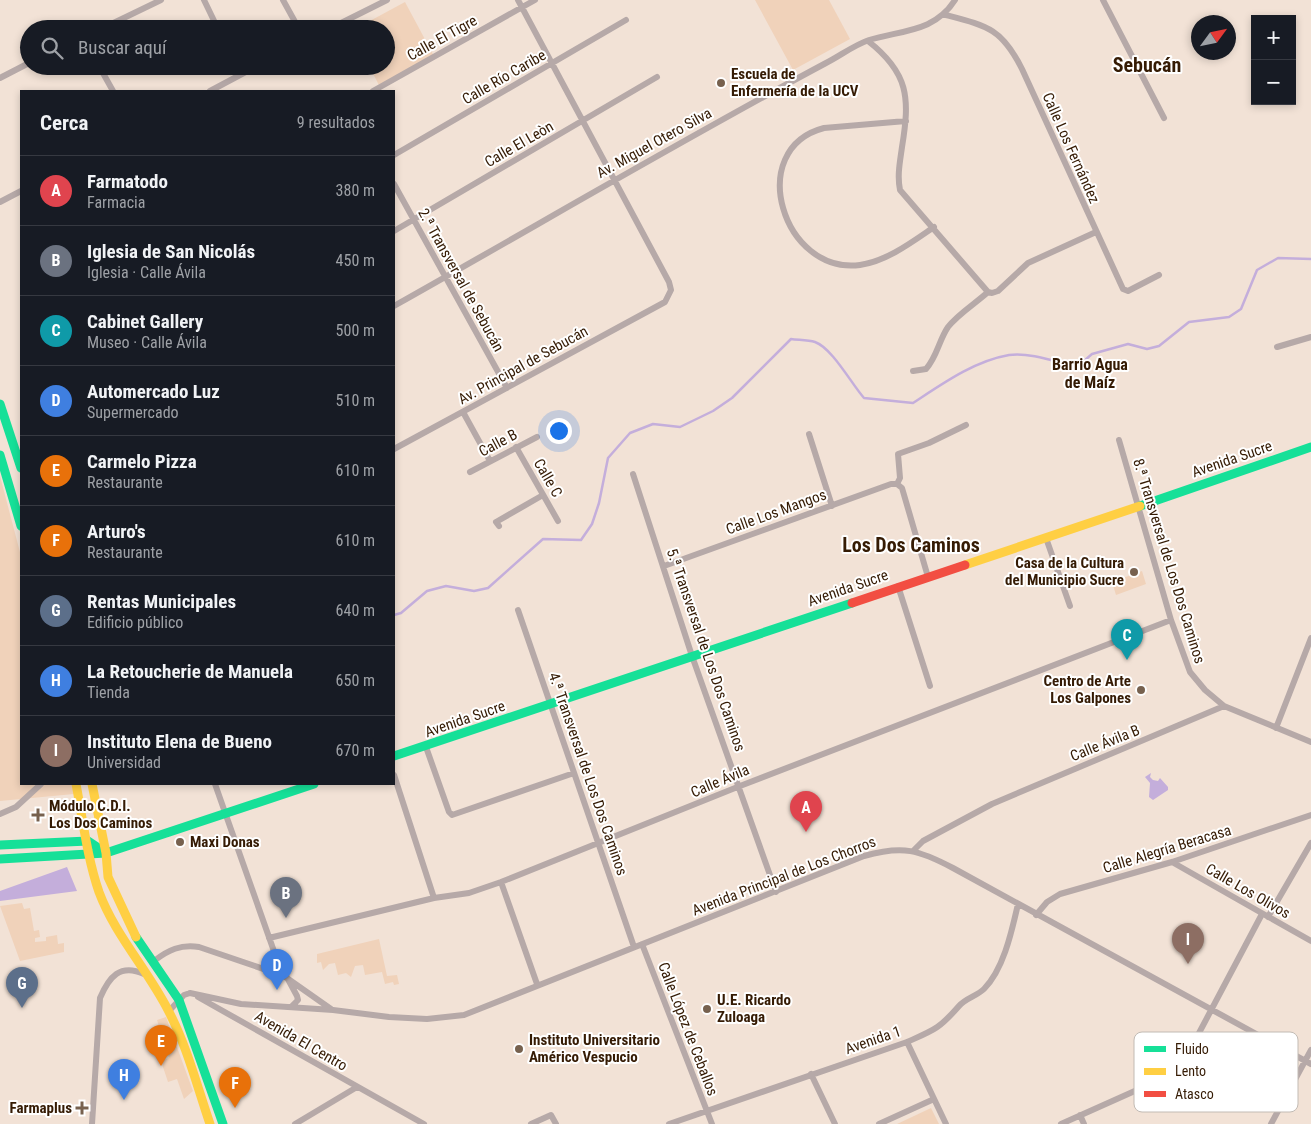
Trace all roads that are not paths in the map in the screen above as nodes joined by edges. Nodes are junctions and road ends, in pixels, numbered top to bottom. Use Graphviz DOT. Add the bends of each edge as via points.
graph roads {
  1 [pos="162,0"];
  2 [pos="204,0"];
  3 [pos="283,0"];
  4 [pos="387,0"];
  5 [pos="518,0"];
  6 [pos="535,0"];
  7 [pos="955,0"];
  8 [pos="1103,0"];
  9 [pos="522,7"];
  10 [pos="946,14"];
  11 [pos="120,20"];
  12 [pos="214,20"];
  13 [pos="294,20"];
  14 [pos="347,20"];
  15 [pos="626,20"];
  16 [pos="868,41"];
  17 [pos="552,64"];
  18 [pos="20,68"];
  19 [pos="104,75"];
  20 [pos="239,75"];
  21 [pos="657,77"];
  22 [pos="0,78"];
  23 [pos="112,90"];
  24 [pos="212,90"];
  25 [pos="376,90"];
  26 [pos="1164,118"];
  27 [pos="583,121"];
  28 [pos="906,121"];
  29 [pos="395,154"];
  30 [pos="615,179"];
  31 [pos="395,186"];
  32 [pos="20,192"];
  33 [pos="0,202"];
  34 [pos="413,220"];
  35 [pos="934,227"];
  36 [pos="395,231"];
  37 [pos="1096,232"];
  38 [pos="1158,275"];
  39 [pos="445,278"];
  40 [pos="988,292"];
  41 [pos="395,305"];
  42 [pos="1311,337"];
  43 [pos="1277,347"];
  44 [pos="913,371"];
  45 [pos="507,388"];
  46 [pos="0,404"];
  47 [pos="463,412"];
  48 [pos="966,425"];
  49 [pos="809,434"];
  50 [pos="537,437"];
  51 [pos="1119,440"];
  52 [pos="1311,446"];
  53 [pos="395,448"];
  54 [pos="516,448"];
  55 [pos="0,455"];
  56 [pos="490,461"];
  57 [pos="20,465"];
  58 [pos="470,472"];
  59 [pos="633,474"];
  60 [pos="897,484"];
  61 [pos="543,495"];
  62 [pos="1139,504"];
  63 [pos="832,506"];
  64 [pos="558,521"];
  65 [pos="20,523"];
  66 [pos="499,526"];
  67 [pos="1046,538"];
  68 [pos="664,566"];
  69 [pos="928,577"];
  70 [pos="898,586"];
  71 [pos="1070,606"];
  72 [pos="518,610"];
  73 [pos="1171,620"];
  74 [pos="1311,638"];
  75 [pos="692,656"];
  76 [pos="930,686"];
  77 [pos="551,704"];
  78 [pos="1224,706"];
  79 [pos="1276,728"];
  80 [pos="1311,742"];
  81 [pos="426,746"];
  82 [pos="395,756"];
  83 [pos="574,773"];
  84 [pos="395,778"];
  85 [pos="40,785"];
  86 [pos="76,785"];
  87 [pos="92,785"];
  88 [pos="215,785"];
  89 [pos="311,785"];
  90 [pos="740,786"];
  91 [pos="0,814"];
  92 [pos="224,815"];
  93 [pos="1311,815"];
  94 [pos="88,841"];
  95 [pos="1311,843"];
  96 [pos="598,844"];
  97 [pos="0,845"];
  98 [pos="914,850"];
  99 [pos="106,853"];
  100 [pos="90,854"];
  101 [pos="0,860"];
  102 [pos="1172,862"];
  103 [pos="501,882"];
  104 [pos="776,892"];
  105 [pos="434,898"];
  106 [pos="1018,904"];
  107 [pos="1036,915"];
  108 [pos="1265,916"];
  109 [pos="269,938"];
  110 [pos="1311,941"];
  111 [pos="642,944"];
  112 [pos="634,947"];
  113 [pos="154,961"];
  114 [pos="147,975"];
  115 [pos="284,976"];
  116 [pos="537,984"];
  117 [pos="190,993"];
  118 [pos="179,1000"];
  119 [pos="221,1000"];
  120 [pos="241,1004"];
  121 [pos="291,1007"];
  122 [pos="1213,1009"];
  123 [pos="220,1010"];
  124 [pos="332,1010"];
  125 [pos="169,1011"];
  126 [pos="235,1018"];
  127 [pos="1200,1032"];
  128 [pos="1254,1032"];
  129 [pos="907,1042"];
  130 [pos="1311,1050"];
  131 [pos="1308,1062"];
  132 [pos="811,1074"];
  133 [pos="1298,1079"];
  134 [pos="357,1087"];
  135 [pos="1134,1091"];
  136 [pos="934,1099"];
  137 [pos="706,1112"];
  138 [pos="1278,1112"];
  139 [pos="1080,1115"];
  140 [pos="92,1124"];
  141 [pos="210,1124"];
  142 [pos="223,1124"];
  143 [pos="295,1124"];
  144 [pos="424,1124"];
  145 [pos="530,1124"];
  146 [pos="556,1124"];
  147 [pos="669,1124"];
  148 [pos="712,1124"];
  149 [pos="835,1124"];
  150 [pos="879,1124"];
  151 [pos="946,1124"];
  152 [pos="1061,1124"];
  153 [pos="1084,1124"];
  154 [pos="1271,1124"];
  1 -- 11 [label="street"];
  2 -- 12 [label="street"];
  3 -- 13 [label="street"];
  4 -- 14 [label="street"];
  5 -- 9 [label="street"];
  6 -- 9 [label="street, Calle El Tigre"];
  7 -- 10 [label="street"];
  8 -- 26 [label="street"];
  9 -- 17 [label="street"];
  9 -- 25 [label="street, Calle El Tigre"];
  10 -- 16 [label="street, Av. Miguel Otero Silva" via="912,30"];
  10 -- 37 [label="street, Calle Los Fernández" via="991,30 1008,44"];
  15 -- 17 [label="street, Calle Río Caribe"];
  16 -- 28 [label="street" via="883,52 903,82 907,99"];
  16 -- 30 [label="street, Av. Miguel Otero Silva"];
  17 -- 27 [label="street"];
  17 -- 29 [label="street, Calle Río Caribe"];
  18 -- 22 [label="street"];
  19 -- 23 [label="street"];
  20 -- 24 [label="street"];
  21 -- 27 [label="street, Calle El Leòn"];
  27 -- 30 [label="street"];
  27 -- 34 [label="street, Calle El Leòn"];
  28 -- 35 [label="street" via="899,170 900,190"];
  28 -- 35 [label="street" via="824,128 811,131 797,140 785,156 780,179 780,196 786,219 806,248 819,257 845,265 860,265 902,249"];
  30 -- 39 [label="street, Av. Miguel Otero Silva"];
  30 -- 45 [label="street, Av. Principal de Sebucán" via="669,282 671,290 665,302"];
  31 -- 34 [label="street, 2.ª Transversal de Sebucán"];
  32 -- 33 [label="street"];
  34 -- 36 [label="street, Calle El Leòn"];
  34 -- 39 [label="street, 2.ª Transversal de Sebucán"];
  35 -- 40 [label="street"];
  37 -- 38 [label="street, Calle Los Fernández" via="1125,292"];
  37 -- 40 [label="street" via="1028,263 998,291"];
  39 -- 41 [label="street, Av. Miguel Otero Silva"];
  39 -- 45 [label="street, 2.ª Transversal de Sebucán"];
  40 -- 44 [label="street" via="949,326 933,362 926,369"];
  42 -- 43 [label="street"];
  45 -- 47 [label="street, Av. Principal de Sebucán"];
  46 -- 57 [label="main road"];
  47 -- 53 [label="street, Av. Principal de Sebucán"];
  47 -- 56 [label="street"];
  48 -- 60 [label="street" via="898,454 900,478"];
  49 -- 63 [label="street"];
  50 -- 54 [label="street, Calle B"];
  51 -- 62 [label="street, 8.ª Transversal de Los Dos Caminos"];
  52 -- 62 [label="main road, Avenida Sucre"];
  54 -- 56 [label="street, Calle B"];
  54 -- 61 [label="street, Calle C"];
  55 -- 65 [label="main road"];
  56 -- 58 [label="street, Calle B"];
  59 -- 68 [label="street, 5.ª Transversal de Los Dos Caminos"];
  60 -- 63 [label="street, Calle Los Mangos"];
  60 -- 69 [label="street" via="902,488"];
  61 -- 64 [label="street, Calle C"];
  61 -- 66 [label="street" via="496,522"];
  62 -- 67 [label="main road, Avenida Sucre"];
  62 -- 73 [label="street, 8.ª Transversal de Los Dos Caminos"];
  63 -- 68 [label="street, Calle Los Mangos"];
  67 -- 69 [label="main road, Avenida Sucre"];
  67 -- 71 [label="street"];
  68 -- 75 [label="street, 5.ª Transversal de Los Dos Caminos"];
  69 -- 70 [label="main road, Avenida Sucre"];
  70 -- 75 [label="main road, Avenida Sucre"];
  70 -- 76 [label="street"];
  72 -- 77 [label="street, 4.ª Transversal de Los Dos Caminos"];
  73 -- 78 [label="street, 8.ª Transversal de Los Dos Caminos" via="1190,672"];
  73 -- 90 [label="street, Calle Ávila"];
  74 -- 79 [label="street"];
  75 -- 77 [label="main road, Avenida Sucre"];
  75 -- 90 [label="street, 5.ª Transversal de Los Dos Caminos"];
  77 -- 81 [label="main road, Avenida Sucre"];
  77 -- 83 [label="street, 4.ª Transversal de Los Dos Caminos"];
  78 -- 79 [label="street"];
  78 -- 98 [label="street, Calle Ávila B" via="992,804 923,841"];
  79 -- 80 [label="street"];
  81 -- 82 [label="main road, Avenida Sucre"];
  81 -- 83 [label="street" via="452,815"];
  83 -- 96 [label="street, 4.ª Transversal de Los Dos Caminos"];
  84 -- 105 [label="street"];
  85 -- 91 [label="street" via="16,807"];
  86 -- 94 [label="main road"];
  87 -- 99 [label="main road"];
  88 -- 92 [label="street"];
  89 -- 92 [label="main road"];
  90 -- 96 [label="street, Calle Ávila"];
  90 -- 104 [label="street, 5.ª Transversal de Los Dos Caminos"];
  92 -- 99 [label="main road"];
  92 -- 109 [label="street"];
  93 -- 102 [label="street, Calle Alegría Beracasa"];
  94 -- 97 [label="main road"];
  94 -- 99 [label="main road"];
  94 -- 100 [label="main road"];
  95 -- 108 [label="street"];
  96 -- 103 [label="street, Calle Ávila"];
  96 -- 112 [label="street, 4.ª Transversal de Los Dos Caminos"];
  98 -- 104 [label="street, Avenida Principal de Los Chorros" via="864,856"];
  98 -- 106 [label="street, Avenida Principal de Los Chorros"];
  99 -- 100 [label="main road"];
  99 -- 113 [label="main road" via="108,877 121,911"];
  100 -- 101 [label="main road"];
  100 -- 114 [label="main road" via="104,904"];
  102 -- 107 [label="street, Calle Alegría Beracasa" via="1060,894 1047,902"];
  102 -- 108 [label="street, Calle Los Olivos"];
  103 -- 105 [label="street, Calle Ávila" via="469,893"];
  103 -- 116 [label="street"];
  104 -- 111 [label="street, Avenida Principal de Los Chorros"];
  105 -- 109 [label="street, Calle Ávila"];
  106 -- 107 [label="street, Avenida Principal de Los Chorros"];
  106 -- 129 [label="street, Avenida 1" via="1008,944 988,985 960,1005 939,1027"];
  107 -- 122 [label="street, Avenida Principal de Los Chorros"];
  108 -- 110 [label="street, Calle Los Olivos"];
  108 -- 122 [label="street"];
  109 -- 115 [label="street"];
  111 -- 112 [label="street, Avenida Principal de Los Chorros"];
  111 -- 137 [label="street, Calle López de Ceballos"];
  112 -- 116 [label="street, Avenida Principal de Los Chorros"];
  113 -- 115 [label="street" via="175,948 190,945"];
  113 -- 118 [label="main road"];
  114 -- 125 [label="main road"];
  114 -- 140 [label="street" via="129,968 121,971 109,980 100,998"];
  115 -- 121 [label="street" via="298,1000"];
  115 -- 124 [label="street"];
  116 -- 124 [label="street, Avenida Principal de Los Chorros" via="464,1015 448,1018 389,1017"];
  117 -- 118 [label="street"];
  117 -- 119 [label="street, Avenida Principal de Los Chorros"];
  117 -- 123 [label="street, Avenida El Centro"];
  118 -- 125 [label="street"];
  118 -- 142 [label="main road"];
  119 -- 120 [label="street, Avenida Principal de Los Chorros"];
  119 -- 123 [label="street"];
  120 -- 121 [label="street, Avenida Principal de Los Chorros"];
  120 -- 126 [label="street" via="231,1009"];
  121 -- 124 [label="street, Avenida Principal de Los Chorros"];
  122 -- 127 [label="street"];
  122 -- 128 [label="street, Avenida Principal de Los Chorros"];
  123 -- 126 [label="street, Avenida El Centro"];
  125 -- 141 [label="main road"];
  126 -- 134 [label="street, Avenida El Centro"];
  129 -- 132 [label="street, Avenida 1"];
  129 -- 136 [label="street"];
  130 -- 131 [label="street"];
  131 -- 133 [label="street"];
  132 -- 137 [label="street, Avenida 1"];
  132 -- 149 [label="street"];
  134 -- 143 [label="street"];
  134 -- 144 [label="street, Avenida El Centro"];
  135 -- 139 [label="street"];
  136 -- 150 [label="street"];
  136 -- 151 [label="street"];
  137 -- 147 [label="street, Avenida 1"];
  137 -- 148 [label="street, Calle López de Ceballos"];
  138 -- 154 [label="street"];
  139 -- 152 [label="street"];
  139 -- 153 [label="street"];
  145 -- 146 [label="street" via="550,1115"];
}
